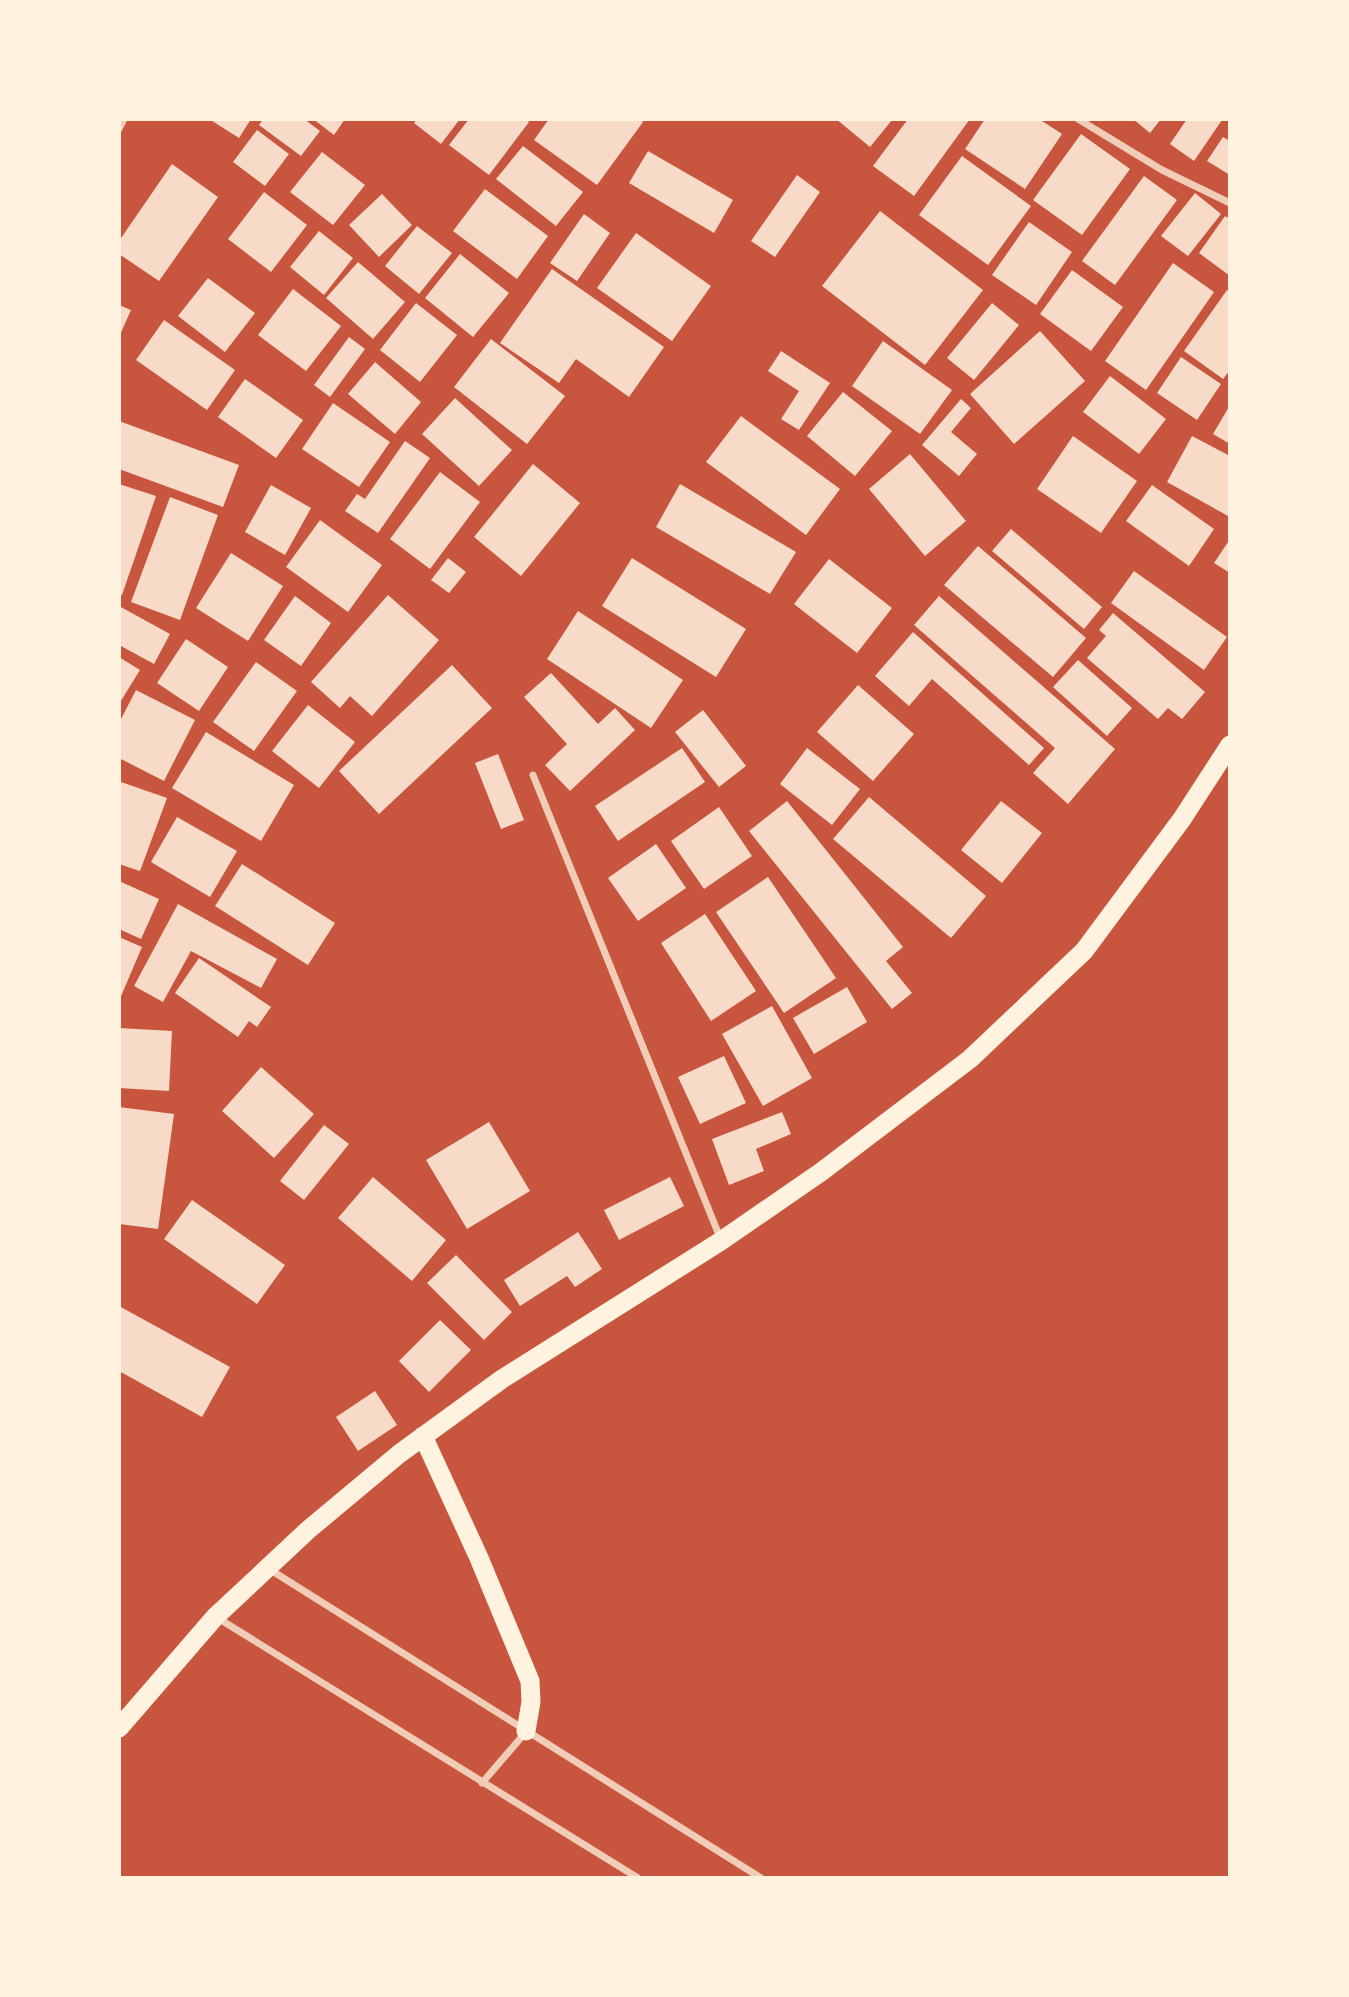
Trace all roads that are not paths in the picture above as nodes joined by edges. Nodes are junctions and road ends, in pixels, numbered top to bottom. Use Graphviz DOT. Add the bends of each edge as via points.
graph roads {
  1 [pos="124,119"];
  2 [pos="1078,119"];
  3 [pos="119,129"];
  4 [pos="1230,203"];
  5 [pos="1230,745"];
  6 [pos="533,775"];
  7 [pos="721,1241"];
  8 [pos="423,1436"];
  9 [pos="268,1568"];
  10 [pos="215,1617"];
  11 [pos="119,1728"];
  12 [pos="526,1731"];
  13 [pos="482,1783"];
  14 [pos="638,1878"];
  15 [pos="761,1878"];
  1 -- 3 [label="street"];
  2 -- 4 [label="street" via="1162,170"];
  5 -- 7 [label="highway" via="1182,819 1084,951 970,1059"];
  6 -- 7 [label="street"];
  7 -- 8 [label="highway" via="502,1379"];
  8 -- 9 [label="highway"];
  8 -- 12 [label="highway" via="530,1681"];
  9 -- 10 [label="highway"];
  9 -- 12 [label="street"];
  10 -- 11 [label="highway"];
  10 -- 13 [label="street"];
  12 -- 13 [label="street"];
  12 -- 15 [label="street"];
  13 -- 14 [label="street"];
}
